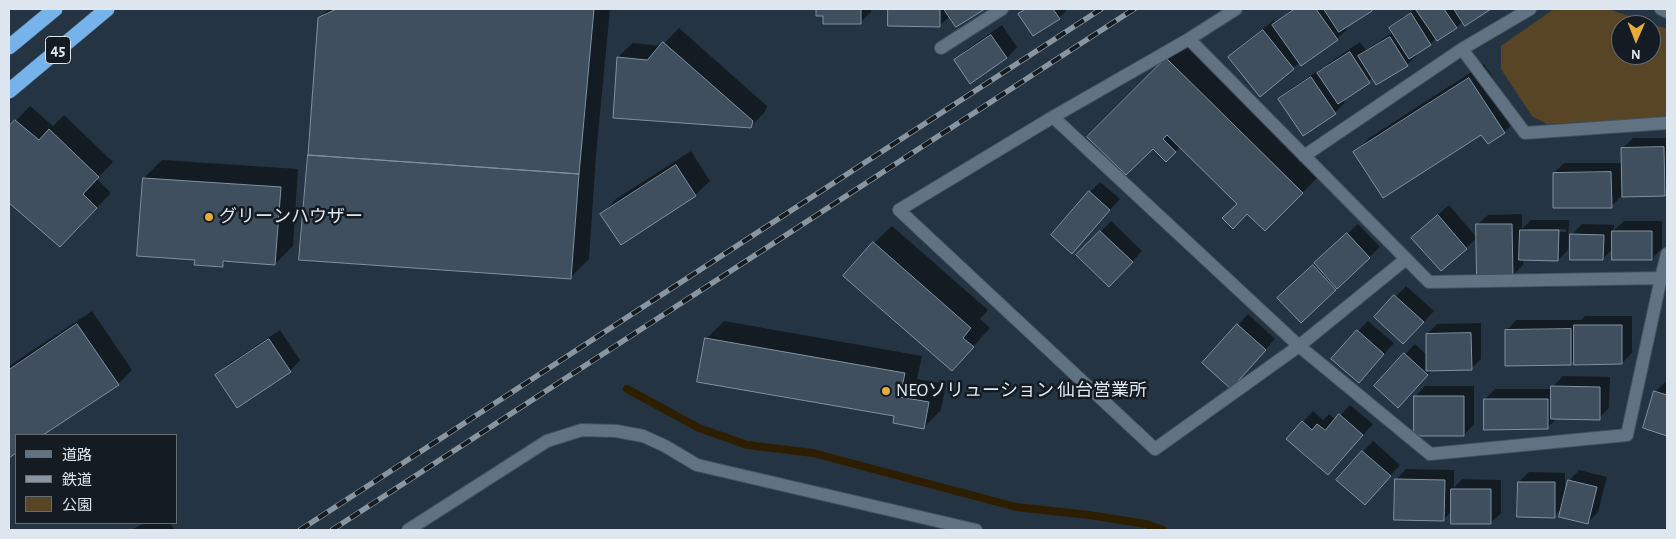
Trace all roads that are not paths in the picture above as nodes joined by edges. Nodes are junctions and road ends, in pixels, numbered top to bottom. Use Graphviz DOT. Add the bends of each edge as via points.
graph roads {
  1 [pos="55,9"];
  2 [pos="107,9"];
  3 [pos="1002,9"];
  4 [pos="1236,9"];
  5 [pos="1530,9"];
  6 [pos="1661,9"];
  7 [pos="1667,12"];
  8 [pos="1189,39"];
  9 [pos="9,47"];
  10 [pos="942,48"];
  11 [pos="1462,50"];
  12 [pos="9,91"];
  13 [pos="1053,117"];
  14 [pos="1667,123"];
  15 [pos="1304,156"];
  16 [pos="1667,254"];
  17 [pos="1406,259"];
  18 [pos="1661,278"];
  19 [pos="1299,346"];
  20 [pos="408,530"];
  21 [pos="976,530"];
  1 -- 9 [label="highway, 45"];
  2 -- 12 [label="highway, 45"];
  3 -- 10 [label="street"];
  4 -- 8 [label="street"];
  5 -- 11 [label="street"];
  6 -- 7 [label="street"];
  8 -- 13 [label="street"];
  8 -- 15 [label="street"];
  11 -- 14 [label="street" via="1525,134"];
  11 -- 15 [label="street"];
  13 -- 19 [label="street"];
  13 -- 19 [label="street" via="899,210 1155,449"];
  15 -- 17 [label="street"];
  16 -- 18 [label="street"];
  17 -- 18 [label="street" via="1429,282"];
  17 -- 19 [label="street"];
  18 -- 19 [label="street" via="1627,435 1430,454"];
  20 -- 21 [label="street" via="547,441 582,430 643,436 697,465"];
}
